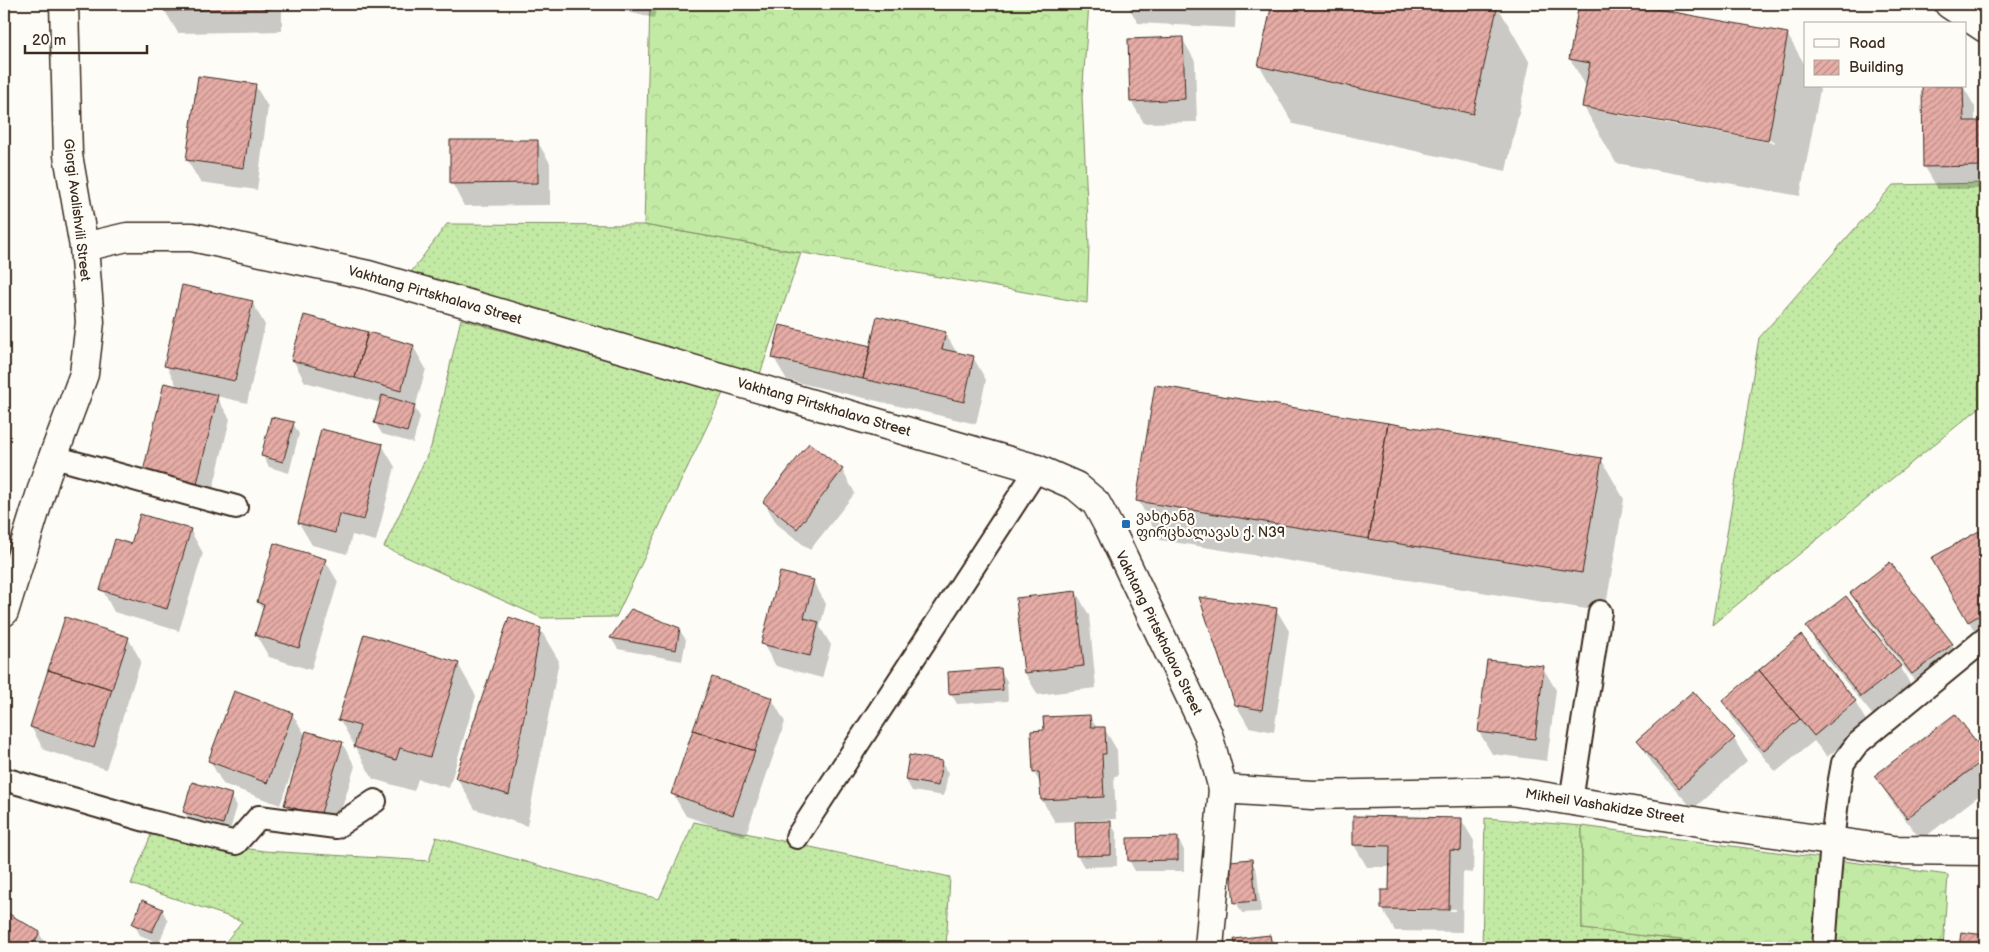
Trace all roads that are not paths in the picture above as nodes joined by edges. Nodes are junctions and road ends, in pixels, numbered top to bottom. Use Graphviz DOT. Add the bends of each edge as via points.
graph roads {
  1 [pos="64,4"];
  2 [pos="1949,4"];
  3 [pos="1985,28"];
  4 [pos="84,248"];
  5 [pos="54,457"];
  6 [pos="1037,470"];
  7 [pos="236,507"];
  8 [pos="4,612"];
  9 [pos="1600,612"];
  10 [pos="1985,639"];
  11 [pos="4,779"];
  12 [pos="1223,788"];
  13 [pos="1571,801"];
  14 [pos="374,802"];
  15 [pos="797,837"];
  16 [pos="1832,841"];
  17 [pos="1985,851"];
  18 [pos="1209,948"];
  19 [pos="1824,948"];
  1 -- 4 [label="street, Giorgi Avalishvili Street" via="68,155"];
  2 -- 3 [label="street"];
  4 -- 5 [label="street, Giorgi Avalishvili Street" via="90,322 84,374"];
  4 -- 6 [label="street, Vakhtang Pirtskhalava Street" via="127,237 192,237 368,275"];
  5 -- 7 [label="lane"];
  5 -- 8 [label="street, Giorgi Avalishvili Street"];
  6 -- 12 [label="street, Vakhtang Pirtskhalava Street" via="1076,486 1096,503 1208,734"];
  6 -- 15 [label="lane"];
  9 -- 13 [label="lane"];
  10 -- 16 [label="lane" via="1857,744 1843,763"];
  11 -- 14 [label="lane" via="236,843 259,817 336,827"];
  12 -- 13 [label="street, Mikheil Vashakidze Street" via="1312,795 1511,791"];
  12 -- 18 [label="street, Vakhtang Pirtskhalava Street"];
  13 -- 16 [label="street, Mikheil Vashakidze Street"];
  16 -- 17 [label="street, Mikheil Vashakidze Street" via="1894,850"];
  16 -- 19 [label="lane"];
}
